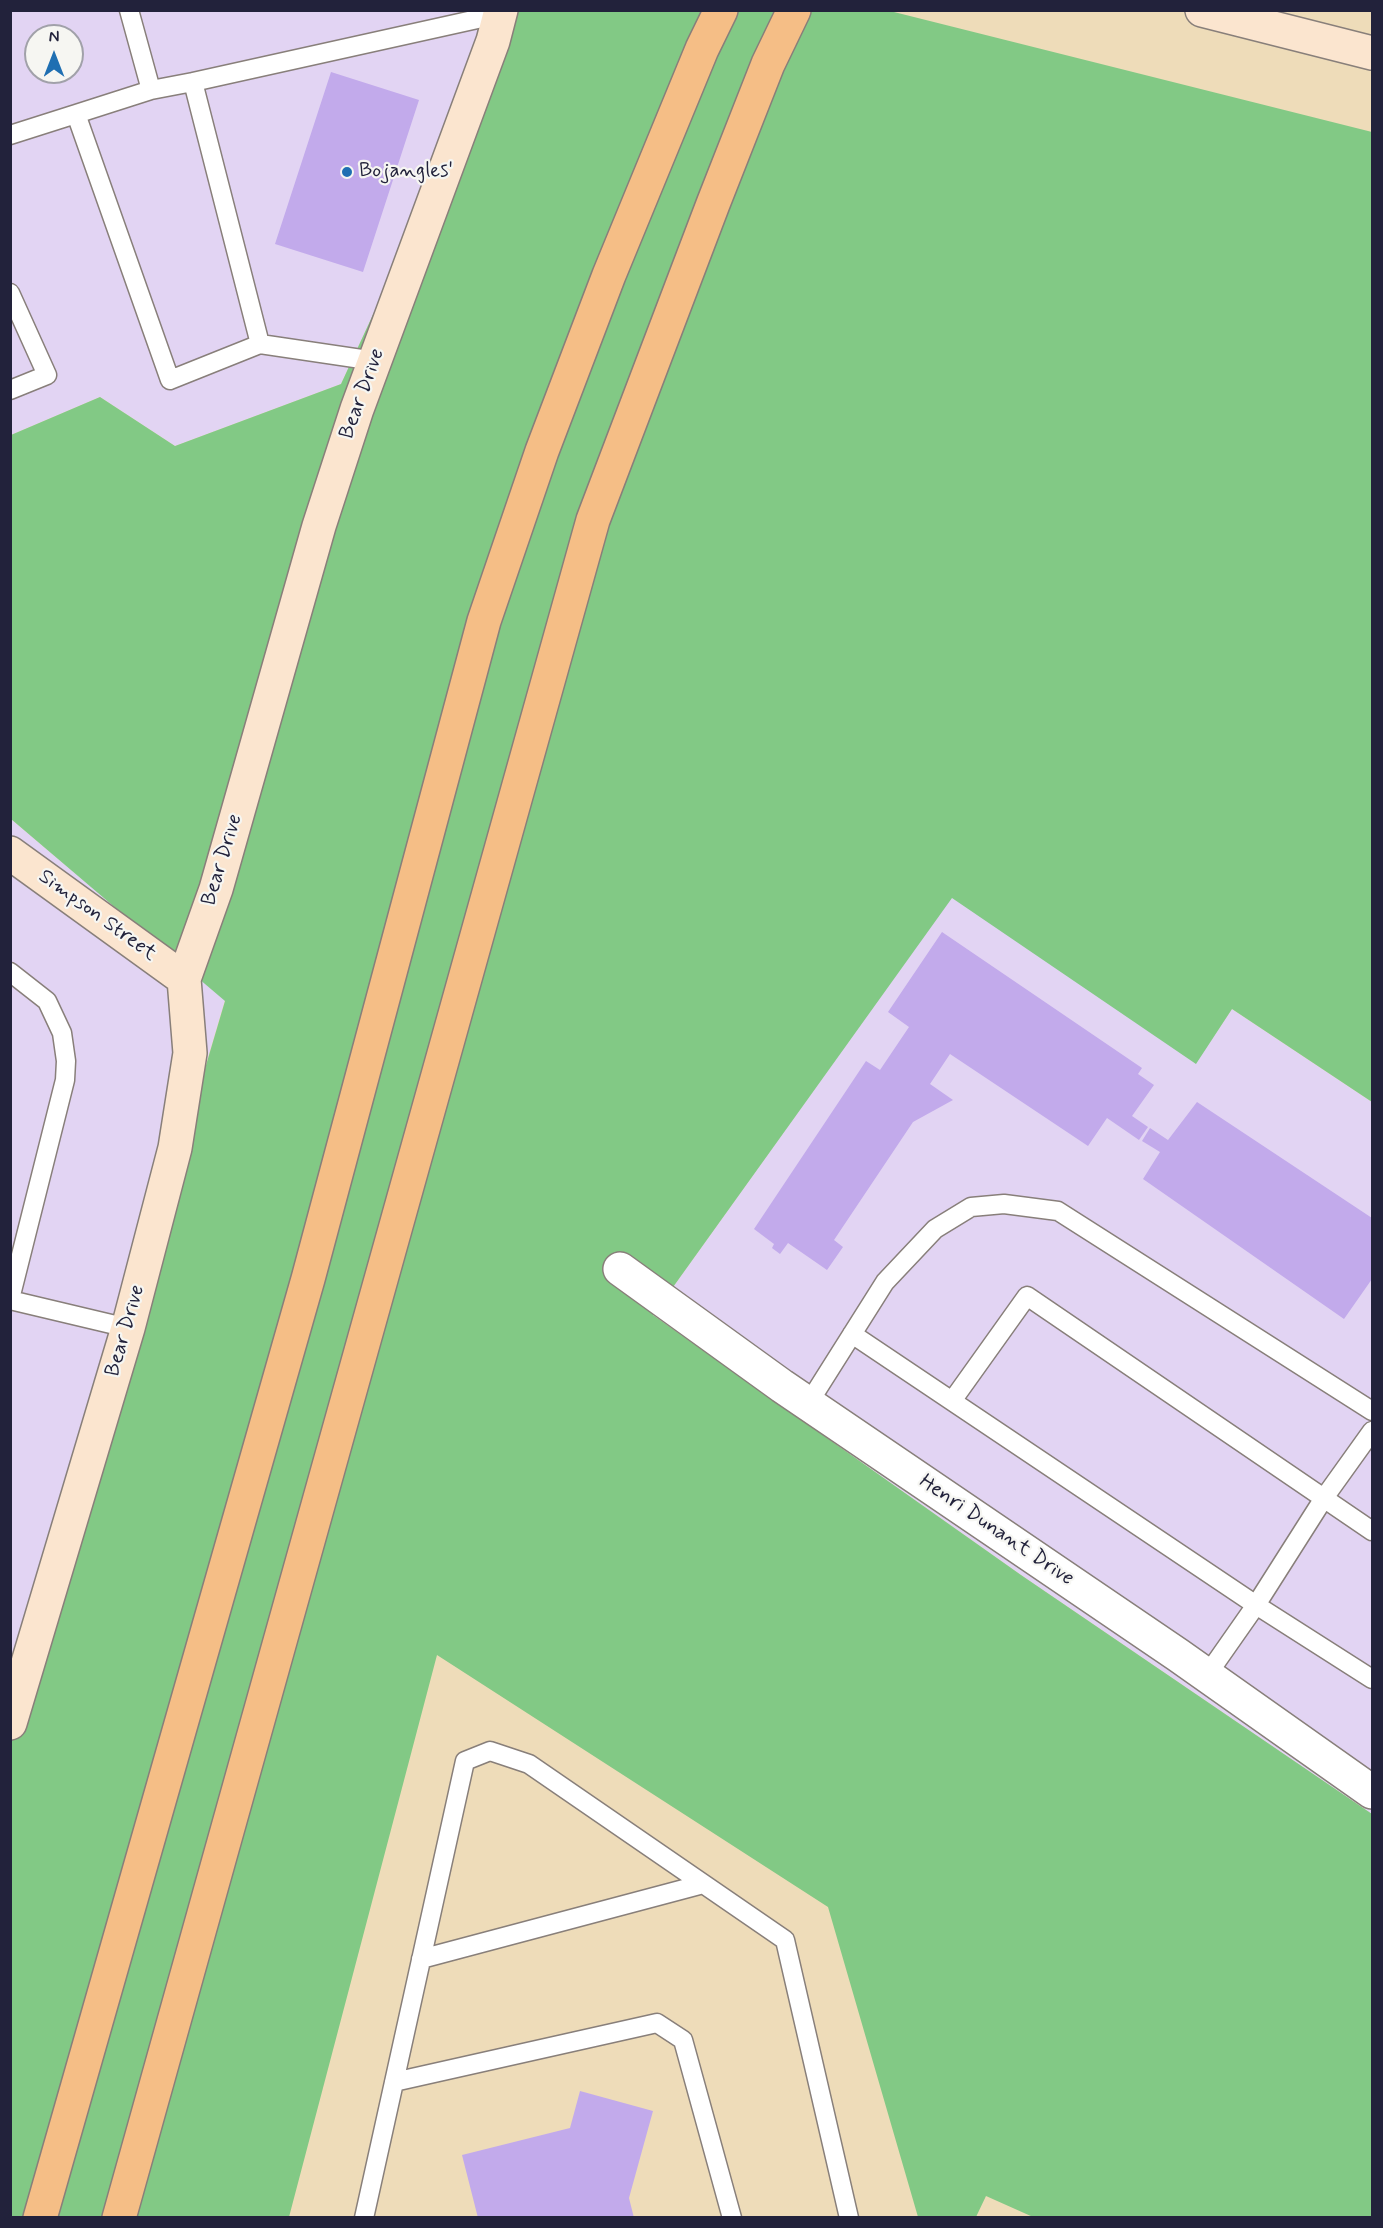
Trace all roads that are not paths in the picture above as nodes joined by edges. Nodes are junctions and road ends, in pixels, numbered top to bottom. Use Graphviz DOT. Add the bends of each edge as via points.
graph roads {
  1 [pos="129,10"];
  2 [pos="721,10"];
  3 [pos="794,10"];
  4 [pos="1202,10"];
  5 [pos="500,12"];
  6 [pos="1372,53"];
  7 [pos="193,82"];
  8 [pos="151,90"];
  9 [pos="76,114"];
  10 [pos="10,135"];
  11 [pos="10,293"];
  12 [pos="260,344"];
  13 [pos="375,361"];
  14 [pos="10,390"];
  15 [pos="10,853"];
  16 [pos="10,972"];
  17 [pos="184,980"];
  18 [pos="620,1269"];
  19 [pos="10,1299"];
  20 [pos="128,1328"];
  21 [pos="852,1334"];
  22 [pos="952,1401"];
  23 [pos="808,1404"];
  24 [pos="1372,1411"];
  25 [pos="1372,1431"];
  26 [pos="1324,1498"];
  27 [pos="1372,1531"];
  28 [pos="1256,1605"];
  29 [pos="19,1669"];
  30 [pos="1208,1675"];
  31 [pos="1372,1678"];
  32 [pos="10,1723"];
  33 [pos="1372,1792"];
  34 [pos="704,1884"];
  35 [pos="421,1959"];
  36 [pos="394,2082"];
  37 [pos="40,2217"];
  38 [pos="119,2217"];
  39 [pos="364,2217"];
  40 [pos="732,2217"];
  41 [pos="849,2217"];
  1 -- 8 [label="lane"];
  2 -- 37 [label="highway" via="605,286 542,451 484,621 308,1279"];
  3 -- 38 [label="highway" via="768,64 593,520"];
  4 -- 6 [label="street"];
  5 -- 7 [label="lane"];
  5 -- 13 [label="street, Bear Drive" via="493,41"];
  7 -- 8 [label="lane"];
  7 -- 12 [label="lane"];
  8 -- 9 [label="lane"];
  9 -- 10 [label="lane"];
  9 -- 12 [label="lane" via="170,380"];
  11 -- 14 [label="lane" via="47,375"];
  12 -- 13 [label="lane"];
  13 -- 17 [label="street, Bear Drive" via="319,526 216,889"];
  15 -- 17 [label="street, Simpson Street"];
  16 -- 19 [label="lane" via="47,1001 62,1033 66,1061 65,1080"];
  17 -- 20 [label="street, Bear Drive" via="190,1053 184,1100"];
  18 -- 23 [label="street, Henri Dunant Drive"];
  19 -- 20 [label="lane"];
  20 -- 29 [label="street, Bear Drive"];
  21 -- 22 [label="lane"];
  21 -- 23 [label="lane"];
  21 -- 24 [label="lane" via="885,1282 935,1229 971,1207 1004,1204 1058,1211"];
  22 -- 26 [label="lane" via="1027,1296"];
  22 -- 28 [label="lane"];
  23 -- 30 [label="street, Henri Dunant Drive"];
  25 -- 26 [label="lane"];
  26 -- 27 [label="lane"];
  26 -- 28 [label="lane"];
  28 -- 30 [label="lane"];
  28 -- 31 [label="lane"];
  29 -- 32 [label="street, Bear Drive"];
  30 -- 33 [label="street, Henri Dunant Drive"];
  34 -- 35 [label="lane"];
  34 -- 35 [label="lane" via="529,1764 490,1751 465,1761"];
  34 -- 41 [label="lane" via="785,1940"];
  35 -- 36 [label="lane"];
  36 -- 39 [label="lane"];
  36 -- 40 [label="lane" via="657,2023 683,2040"];
}
